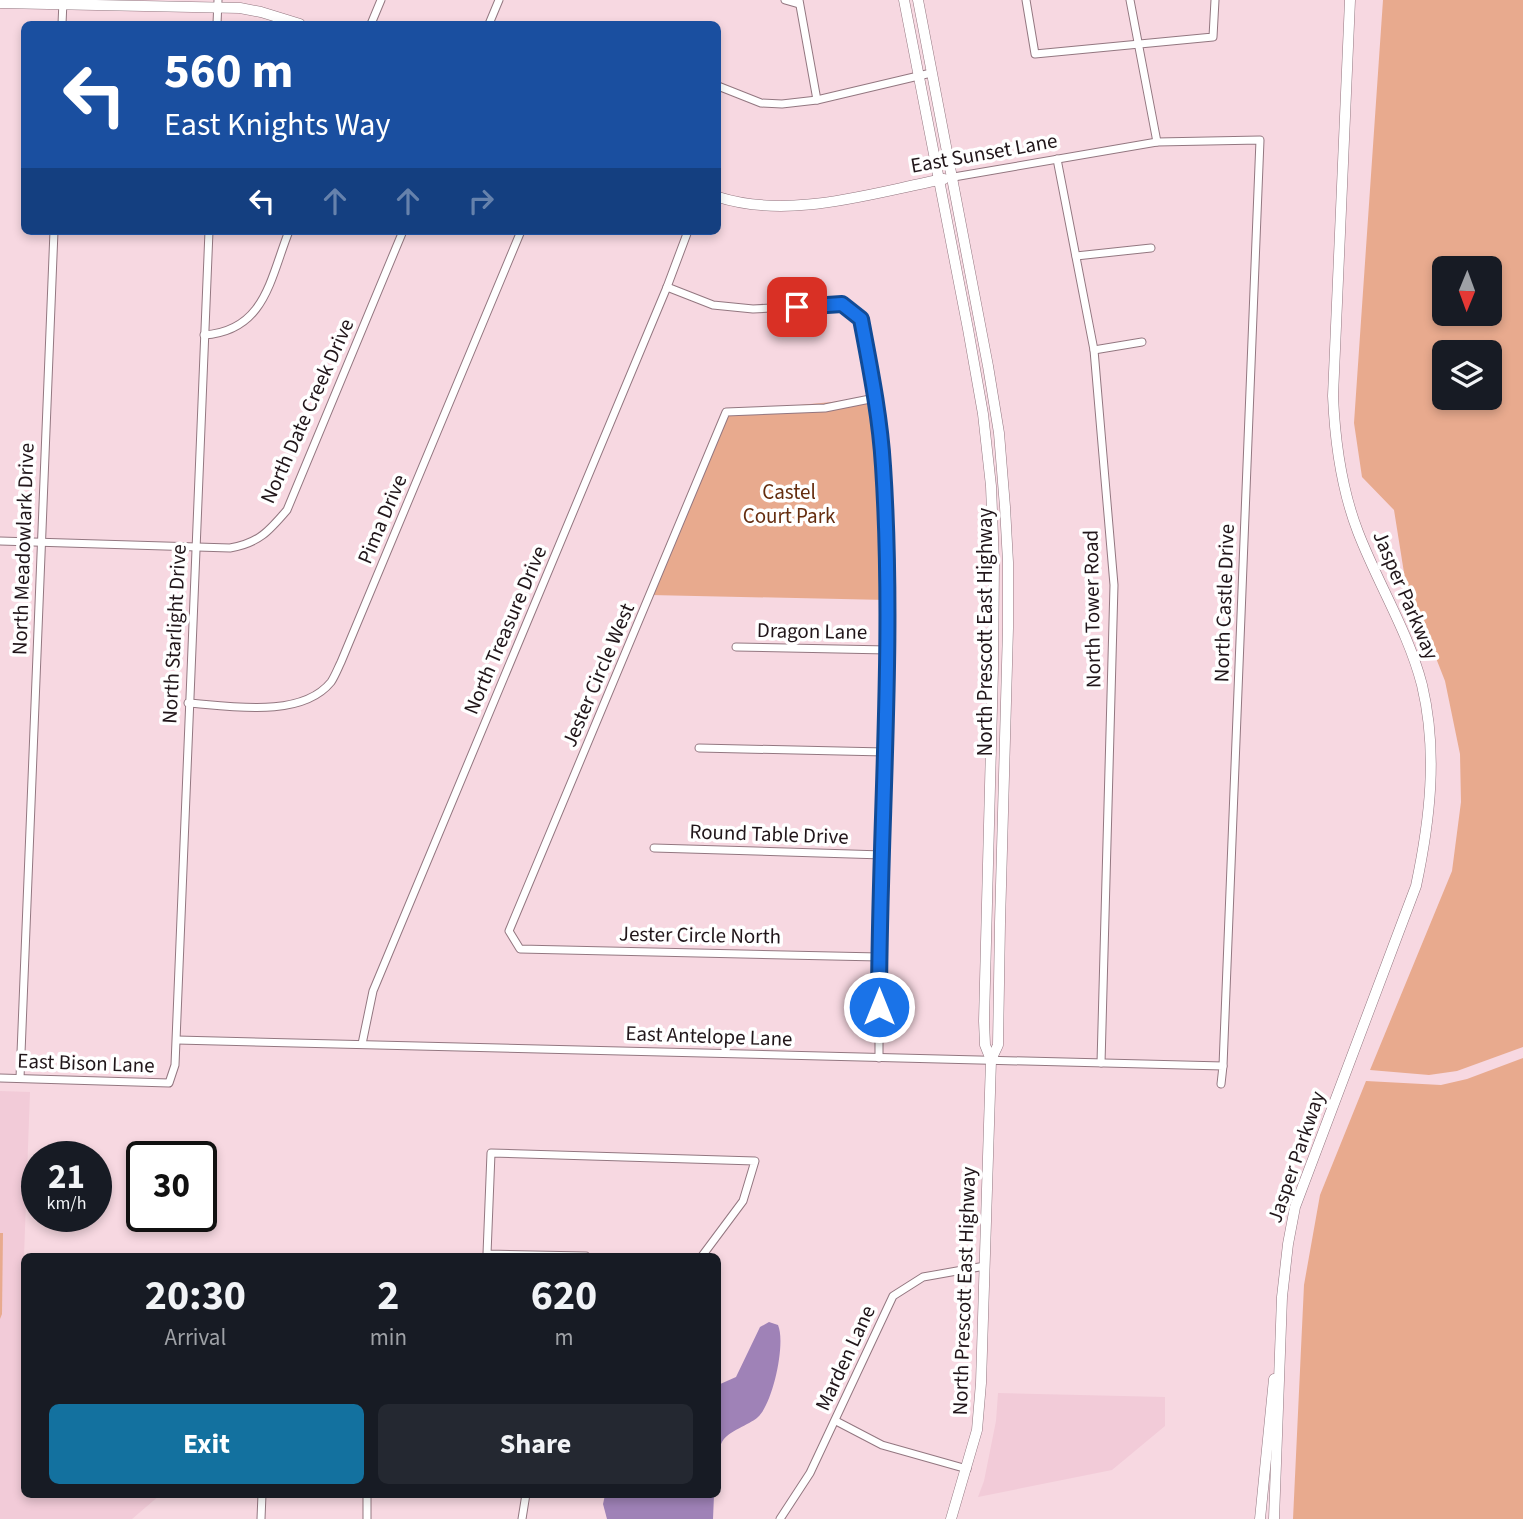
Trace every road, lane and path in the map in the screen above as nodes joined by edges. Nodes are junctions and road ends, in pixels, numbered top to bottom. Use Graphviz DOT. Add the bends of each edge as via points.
graph roads {
  1 [pos="382,0"];
  2 [pos="499,0"];
  3 [pos="785,0"];
  4 [pos="904,0"];
  5 [pos="918,0"];
  6 [pos="1026,0"];
  7 [pos="1130,0"];
  8 [pos="1215,0"];
  9 [pos="1350,0"];
  10 [pos="63,2"];
  11 [pos="799,2"];
  12 [pos="0,3"];
  13 [pos="218,4"];
  14 [pos="62,21"];
  15 [pos="290,21"];
  16 [pos="373,21"];
  17 [pos="490,21"];
  18 [pos="1138,43"];
  19 [pos="931,74"];
  20 [pos="920,76"];
  21 [pos="721,87"];
  22 [pos="817,100"];
  23 [pos="1259,140"];
  24 [pos="1157,142"];
  25 [pos="1057,159"];
  26 [pos="947,178"];
  27 [pos="721,198"];
  28 [pos="54,235"];
  29 [pos="208,235"];
  30 [pos="287,235"];
  31 [pos="401,235"];
  32 [pos="519,235"];
  33 [pos="686,235"];
  34 [pos="1151,248"];
  35 [pos="1076,256"];
  36 [pos="667,287"];
  37 [pos="204,335"];
  38 [pos="1142,342"];
  39 [pos="1094,350"];
  40 [pos="875,398"];
  41 [pos="1004,492"];
  42 [pos="991,494"];
  43 [pos="0,541"];
  44 [pos="41,542"];
  45 [pos="196,547"];
  46 [pos="736,647"];
  47 [pos="888,650"];
  48 [pos="188,703"];
  49 [pos="699,748"];
  50 [pos="886,752"];
  51 [pos="992,756"];
  52 [pos="1005,757"];
  53 [pos="654,848"];
  54 [pos="883,855"];
  55 [pos="520,949"];
  56 [pos="879,957"];
  57 [pos="177,1040"];
  58 [pos="362,1044"];
  59 [pos="879,1058"];
  60 [pos="991,1060"];
  61 [pos="1101,1063"];
  62 [pos="1223,1066"];
  63 [pos="0,1078"];
  64 [pos="20,1079"];
  65 [pos="1221,1084"];
  66 [pos="487,1253"];
  67 [pos="704,1253"];
  68 [pos="985,1266"];
  69 [pos="1282,1309"];
  70 [pos="836,1421"];
  71 [pos="967,1469"];
  72 [pos="262,1498"];
  73 [pos="367,1498"];
  74 [pos="526,1498"];
  75 [pos="261,1519"];
  76 [pos="367,1519"];
  77 [pos="523,1519"];
  78 [pos="780,1519"];
  79 [pos="951,1519"];
  80 [pos="1260,1519"];
  81 [pos="1274,1519"];
  1 -- 16 [label="street"];
  2 -- 17 [label="street"];
  3 -- 11 [label="street"];
  4 -- 20 [label="street, North Prescott East Highway"];
  5 -- 19 [label="street, North Prescott East Highway"];
  6 -- 18 [label="street" via="1035,54"];
  7 -- 18 [label="street"];
  8 -- 18 [label="street" via="1213,37"];
  9 -- 69 [label="street, Jasper Parkway" via="1334,430 1358,531 1395,610 1422,685 1431,794 1416,886 1295,1207"];
  10 -- 12 [label="street"];
  10 -- 13 [label="street"];
  10 -- 14 [label="street"];
  11 -- 22 [label="street"];
  13 -- 15 [label="street"];
  18 -- 24 [label="street"];
  19 -- 20 [label="street"];
  19 -- 26 [label="street, North Prescott East Highway"];
  20 -- 22 [label="street"];
  20 -- 26 [label="street, North Prescott East Highway"];
  21 -- 22 [label="street" via="761,103"];
  23 -- 24 [label="street, East Sunset Lane"];
  23 -- 62 [label="street, North Castle Drive"];
  24 -- 25 [label="street, East Sunset Lane"];
  25 -- 26 [label="street, East Sunset Lane"];
  25 -- 35 [label="street, North Tower Road"];
  26 -- 27 [label="street, East Sunset Lane" via="803,205 769,207"];
  26 -- 41 [label="street, North Prescott East Highway" via="988,366"];
  26 -- 42 [label="street, North Prescott East Highway"];
  28 -- 44 [label="street, North Meadowlark Drive"];
  29 -- 37 [label="street, North Starlight Drive"];
  30 -- 37 [label="street" via="259,309 223,334"];
  31 -- 45 [label="street, North Date Creek Drive" via="287,510 268,532 249,544"];
  32 -- 48 [label="street, Pima Drive" via="330,683 300,702 281,706"];
  33 -- 36 [label="street, North Treasure Drive"];
  34 -- 35 [label="street"];
  35 -- 39 [label="street, North Tower Road"];
  36 -- 40 [label="street" via="713,305 753,309 842,304 861,319"];
  36 -- 58 [label="street, North Treasure Drive" via="373,991"];
  37 -- 45 [label="street, North Starlight Drive"];
  38 -- 39 [label="street"];
  39 -- 61 [label="street, North Tower Road" via="1114,585"];
  40 -- 47 [label="street" via="883,465"];
  40 -- 55 [label="street, Jester Circle West" via="825,408 726,412 509,931"];
  41 -- 42 [label="street"];
  41 -- 52 [label="street, North Prescott East Highway" via="1008,562"];
  42 -- 51 [label="street, North Prescott East Highway"];
  43 -- 44 [label="street, North Date Creek Drive"];
  44 -- 45 [label="street, North Date Creek Drive"];
  44 -- 64 [label="street, North Meadowlark Drive"];
  45 -- 48 [label="street, North Starlight Drive"];
  46 -- 47 [label="street, Dragon Lane"];
  47 -- 50 [label="street"];
  48 -- 57 [label="street, North Starlight Drive"];
  49 -- 50 [label="street"];
  50 -- 54 [label="street"];
  51 -- 52 [label="street"];
  51 -- 60 [label="street, North Prescott East Highway" via="984,1021"];
  52 -- 60 [label="street, North Prescott East Highway" via="998,1045"];
  53 -- 54 [label="street, Round Table Drive"];
  54 -- 56 [label="street"];
  55 -- 56 [label="street, Jester Circle North"];
  56 -- 59 [label="street"];
  57 -- 58 [label="street, East Antelope Lane"];
  57 -- 64 [label="street, East Bison Lane" via="169,1083"];
  58 -- 59 [label="street, East Antelope Lane"];
  59 -- 60 [label="street, East Antelope Lane"];
  60 -- 61 [label="street, East Antelope Lane"];
  60 -- 68 [label="street, North Prescott East Highway"];
  61 -- 62 [label="street, East Antelope Lane"];
  62 -- 65 [label="street"];
  63 -- 64 [label="street, East Bison Lane"];
  66 -- 67 [label="street" via="491,1153 755,1161 743,1201"];
  68 -- 70 [label="street, Marden Lane" via="923,1277 893,1296"];
  68 -- 71 [label="street, North Prescott East Highway" via="977,1430"];
  69 -- 80 [label="street, Jasper Parkway"];
  69 -- 81 [label="street, Jasper Parkway"];
  70 -- 71 [label="street" via="882,1445"];
  70 -- 78 [label="street, Marden Lane"];
  71 -- 79 [label="street, North Prescott East Highway"];
  72 -- 75 [label="street"];
  73 -- 76 [label="street"];
  74 -- 77 [label="street"];
}
